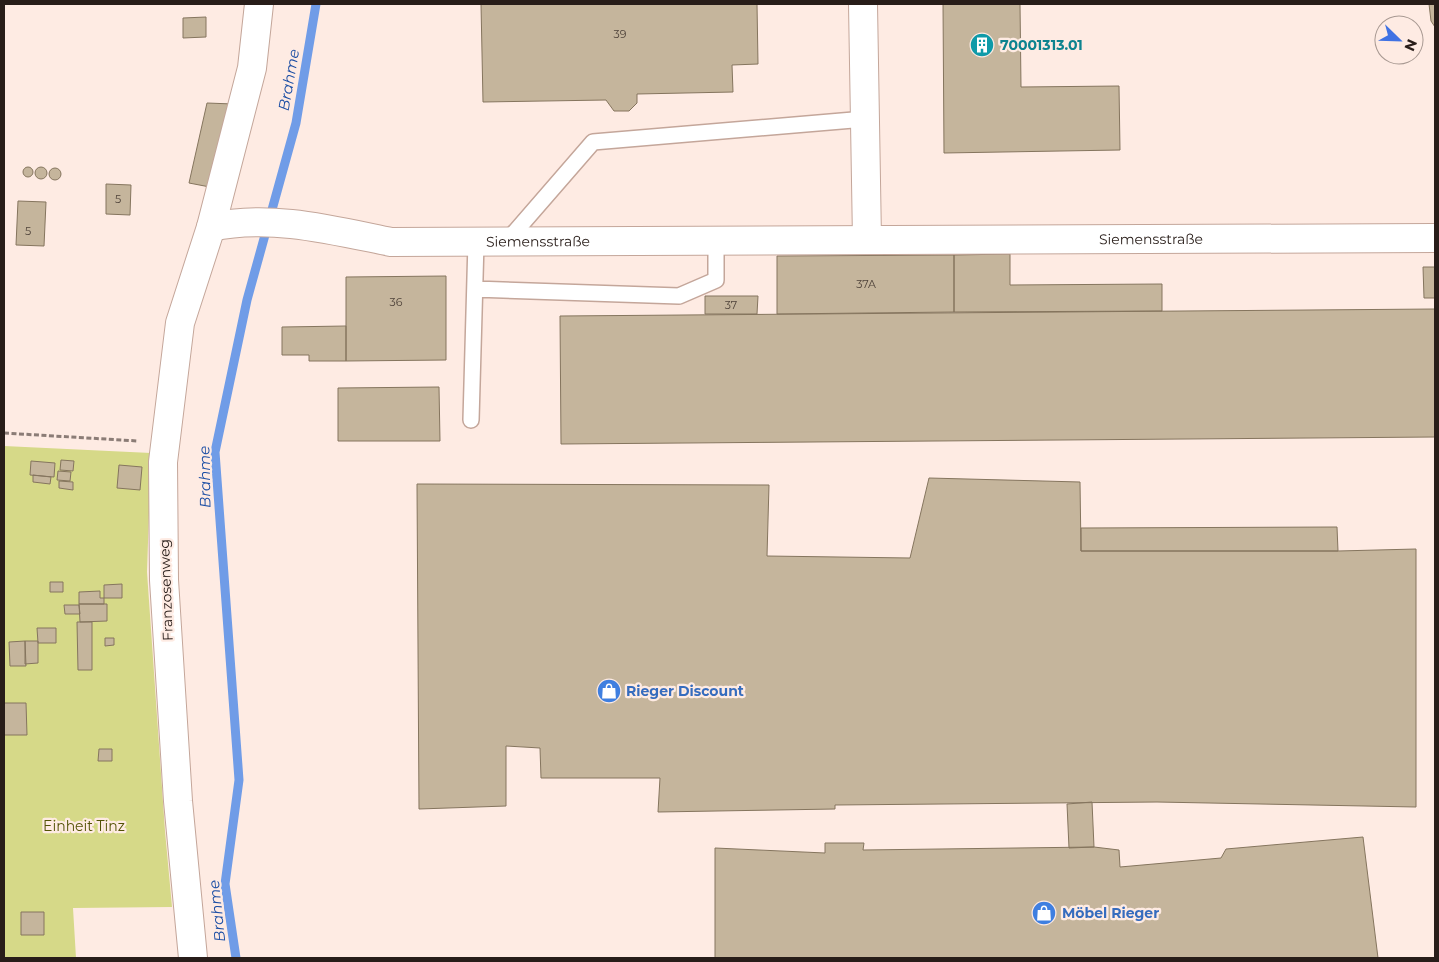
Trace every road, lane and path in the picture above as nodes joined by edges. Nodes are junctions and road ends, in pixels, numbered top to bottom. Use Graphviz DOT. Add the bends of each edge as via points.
graph roads {
  1 [pos="259,4"];
  2 [pos="863,4"];
  3 [pos="865,119"];
  4 [pos="221,224"];
  5 [pos="1435,238"];
  6 [pos="867,240"];
  7 [pos="716,241"];
  8 [pos="476,242"];
  9 [pos="507,242"];
  10 [pos="475,289"];
  11 [pos="471,420"];
  12 [pos="4,433"];
  13 [pos="166,443"];
  14 [pos="193,958"];
  1 -- 4 [label="street, Franzosenweg" via="252,68"];
  2 -- 3 [label="street"];
  3 -- 6 [label="street"];
  3 -- 9 [label="lane" via="593,142"];
  4 -- 8 [label="street, Siemensstraße" via="298,223 391,242"];
  4 -- 13 [label="street, Franzosenweg" via="180,323"];
  5 -- 6 [label="street, Siemensstraße"];
  6 -- 7 [label="street, Siemensstraße"];
  7 -- 9 [label="street, Siemensstraße"];
  7 -- 10 [label="lane" via="716,280 679,296"];
  8 -- 9 [label="street, Siemensstraße"];
  8 -- 10 [label="lane"];
  10 -- 11 [label="lane"];
  12 -- 13 [label="path"];
  13 -- 14 [label="street, Franzosenweg" via="163,462 164,580 178,801"];
}
